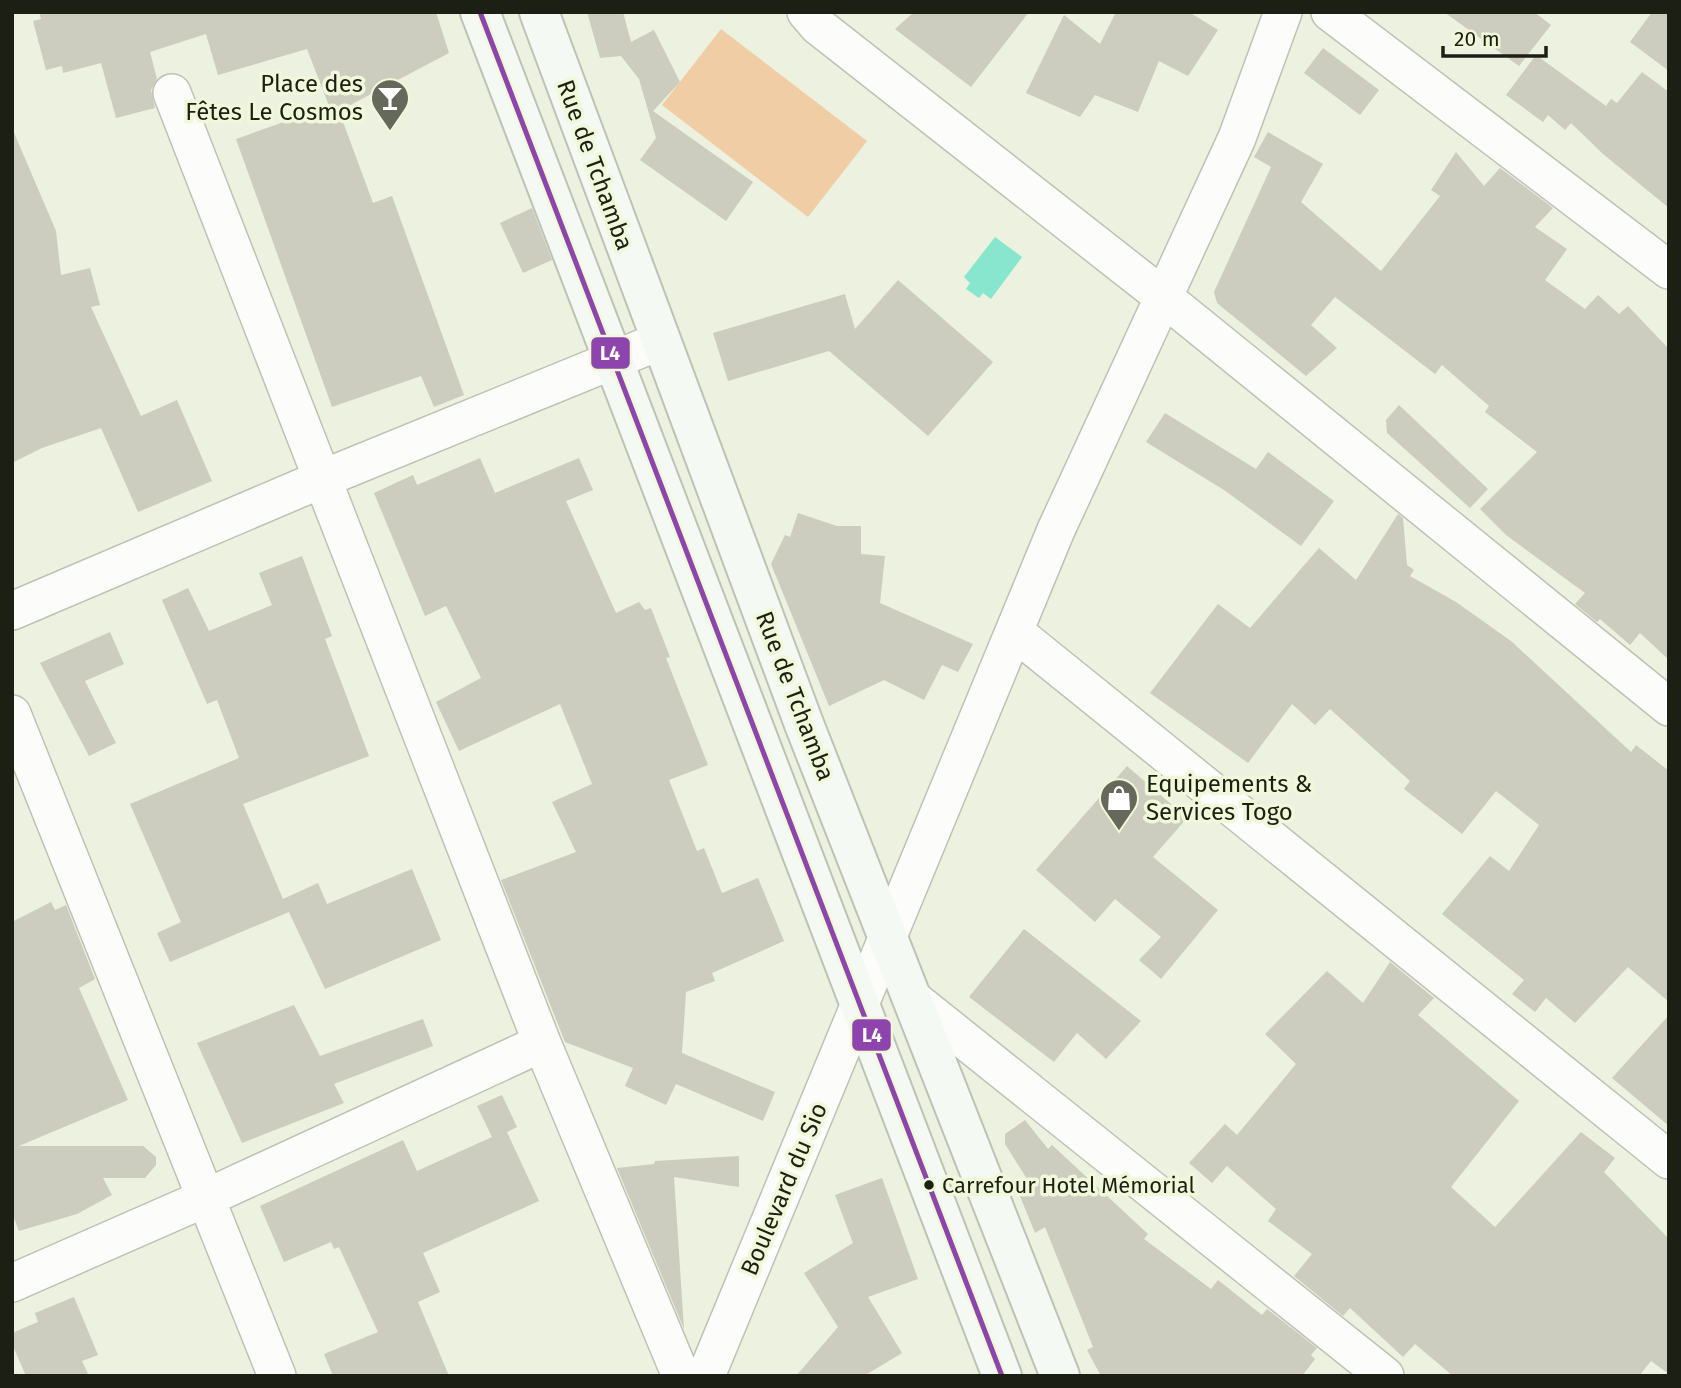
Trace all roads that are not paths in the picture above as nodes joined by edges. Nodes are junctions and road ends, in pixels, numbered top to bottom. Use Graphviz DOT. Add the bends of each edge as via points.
graph roads {
  1 [pos="480,12"];
  2 [pos="539,12"];
  3 [pos="806,12"];
  4 [pos="1283,12"];
  5 [pos="1330,12"];
  6 [pos="172,93"];
  7 [pos="1669,270"];
  8 [pos="1162,296"];
  9 [pos="660,341"];
  10 [pos="614,359"];
  11 [pos="322,479"];
  12 [pos="12,611"];
  13 [pos="1016,633"];
  14 [pos="1669,708"];
  15 [pos="12,714"];
  16 [pos="890,936"];
  17 [pos="913,999"];
  18 [pos="859,1001"];
  19 [pos="542,1043"];
  20 [pos="1669,1160"];
  21 [pos="208,1198"];
  22 [pos="12,1283"];
  23 [pos="277,1376"];
  24 [pos="681,1376"];
  25 [pos="706,1376"];
  26 [pos="1002,1376"];
  27 [pos="1060,1376"];
  28 [pos="1385,1376"];
  1 -- 10 [label="street, Rue de Tchamba"];
  2 -- 9 [label="street, Rue de Tchamba"];
  3 -- 8 [label="street"];
  4 -- 8 [label="street, Boulevard du Sio" via="1237,138"];
  5 -- 7 [label="street"];
  6 -- 11 [label="street"];
  8 -- 13 [label="street, Boulevard du Sio" via="1056,530"];
  8 -- 14 [label="street"];
  9 -- 10 [label="street"];
  9 -- 16 [label="street, Rue de Tchamba" via="804,724"];
  10 -- 11 [label="street"];
  10 -- 18 [label="street, Rue de Tchamba"];
  11 -- 12 [label="street"];
  11 -- 19 [label="street"];
  13 -- 16 [label="street, Boulevard du Sio"];
  13 -- 20 [label="street"];
  15 -- 21 [label="street"];
  16 -- 17 [label="street, Rue de Tchamba"];
  16 -- 18 [label="street, Boulevard du Sio"];
  17 -- 27 [label="street, Rue de Tchamba"];
  17 -- 28 [label="street"];
  18 -- 25 [label="street, Boulevard du Sio"];
  18 -- 26 [label="street, Rue de Tchamba"];
  19 -- 21 [label="street"];
  19 -- 24 [label="street"];
  21 -- 22 [label="street"];
  21 -- 23 [label="street"];
}
